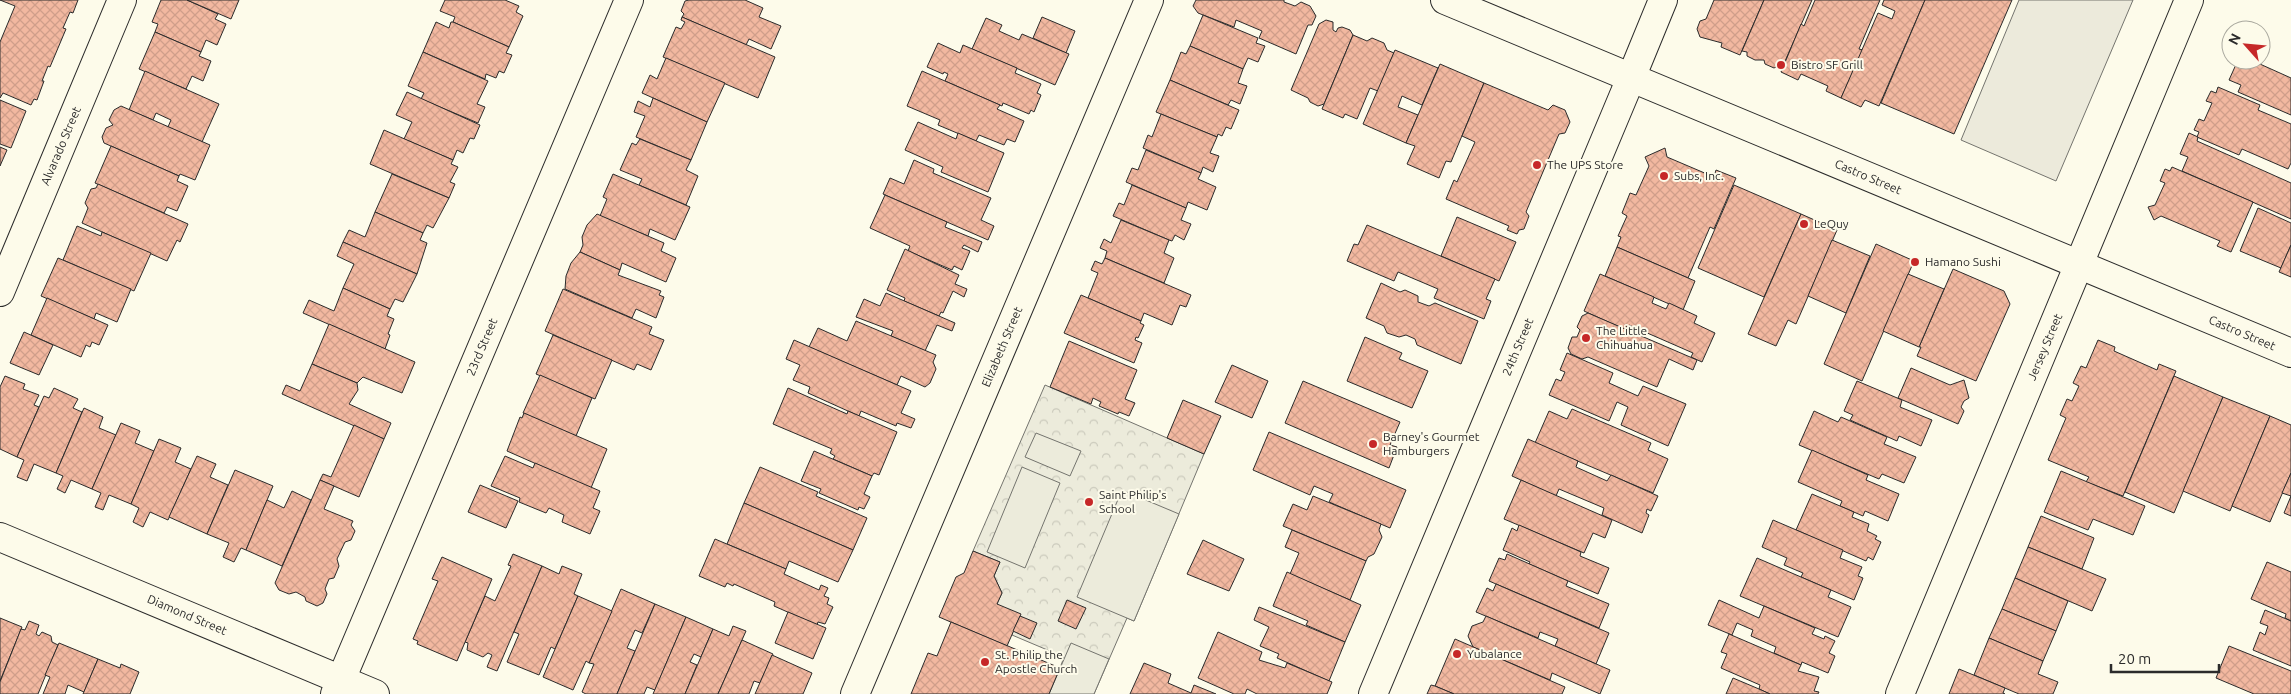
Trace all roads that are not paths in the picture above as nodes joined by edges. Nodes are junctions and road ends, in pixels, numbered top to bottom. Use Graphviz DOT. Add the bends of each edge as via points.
graph roads {
  1 [pos="122,0"];
  2 [pos="629,0"];
  3 [pos="1149,0"];
  4 [pos="1444,0"];
  5 [pos="1663,0"];
  6 [pos="2189,0"];
  7 [pos="1631,78"];
  8 [pos="2079,265"];
  9 [pos="0,292"];
  10 [pos="2291,353"];
  11 [pos="0,537"];
  12 [pos="338,687"];
  13 [pos="375,694"];
  14 [pos="855,694"];
  15 [pos="1373,694"];
  16 [pos="1900,694"];
  1 -- 9 [label="street, Alvarado Street"];
  2 -- 12 [label="street, 23rd Street"];
  3 -- 14 [label="street, Elizabeth Street"];
  4 -- 7 [label="street, Castro Street"];
  5 -- 7 [label="street, 24th Street"];
  6 -- 8 [label="street, Jersey Street"];
  7 -- 8 [label="street, Castro Street"];
  7 -- 15 [label="street, 24th Street"];
  8 -- 10 [label="street, Castro Street"];
  8 -- 16 [label="street, Jersey Street"];
  11 -- 12 [label="street, Diamond Street"];
  12 -- 13 [label="street, Diamond Street"];
}
